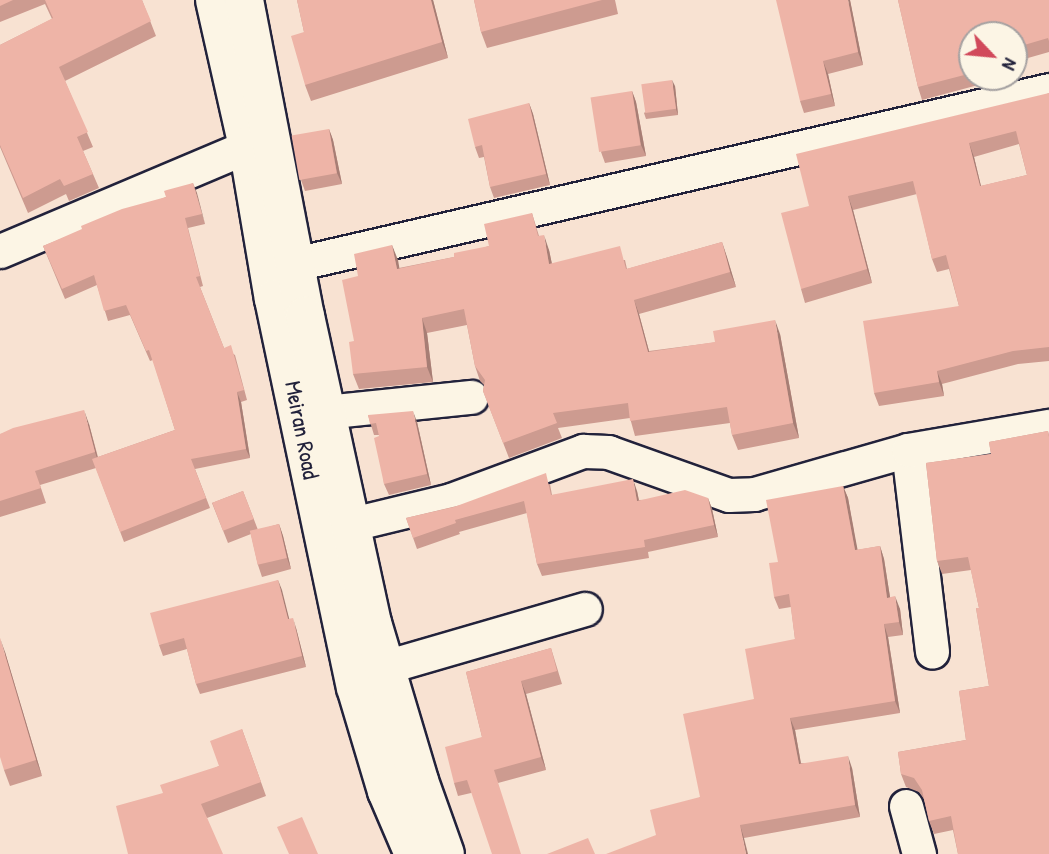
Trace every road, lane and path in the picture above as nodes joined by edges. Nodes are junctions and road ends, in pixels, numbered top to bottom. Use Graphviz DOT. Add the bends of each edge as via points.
graph roads {
  1 [pos="215,0"];
  2 [pos="244,0"];
  3 [pos="1049,90"];
  4 [pos="248,146"];
  5 [pos="0,251"];
  6 [pos="295,264"];
  7 [pos="471,397"];
  8 [pos="325,412"];
  9 [pos="1049,426"];
  10 [pos="908,450"];
  11 [pos="352,524"];
  12 [pos="585,609"];
  13 [pos="932,652"];
  14 [pos="385,667"];
  15 [pos="403,786"];
  16 [pos="906,806"];
  17 [pos="414,854"];
  18 [pos="445,854"];
  19 [pos="919,854"];
  1 -- 4 [label="main road, Meiran Road"];
  2 -- 6 [label="main road, Meiran Road"];
  3 -- 6 [label="street"];
  4 -- 5 [label="street"];
  4 -- 15 [label="main road, Meiran Road" via="274,299 356,687"];
  6 -- 8 [label="main road, Meiran Road"];
  7 -- 8 [label="street"];
  8 -- 11 [label="main road, Meiran Road"];
  9 -- 10 [label="street"];
  10 -- 11 [label="street" via="754,494 729,495 608,452 583,450 451,500"];
  10 -- 13 [label="street"];
  11 -- 14 [label="main road, Meiran Road"];
  12 -- 14 [label="street"];
  14 -- 15 [label="main road, Meiran Road"];
  15 -- 17 [label="main road, Meiran Road"];
  15 -- 18 [label="main road, Meiran Road"];
  16 -- 19 [label="street"];
}
